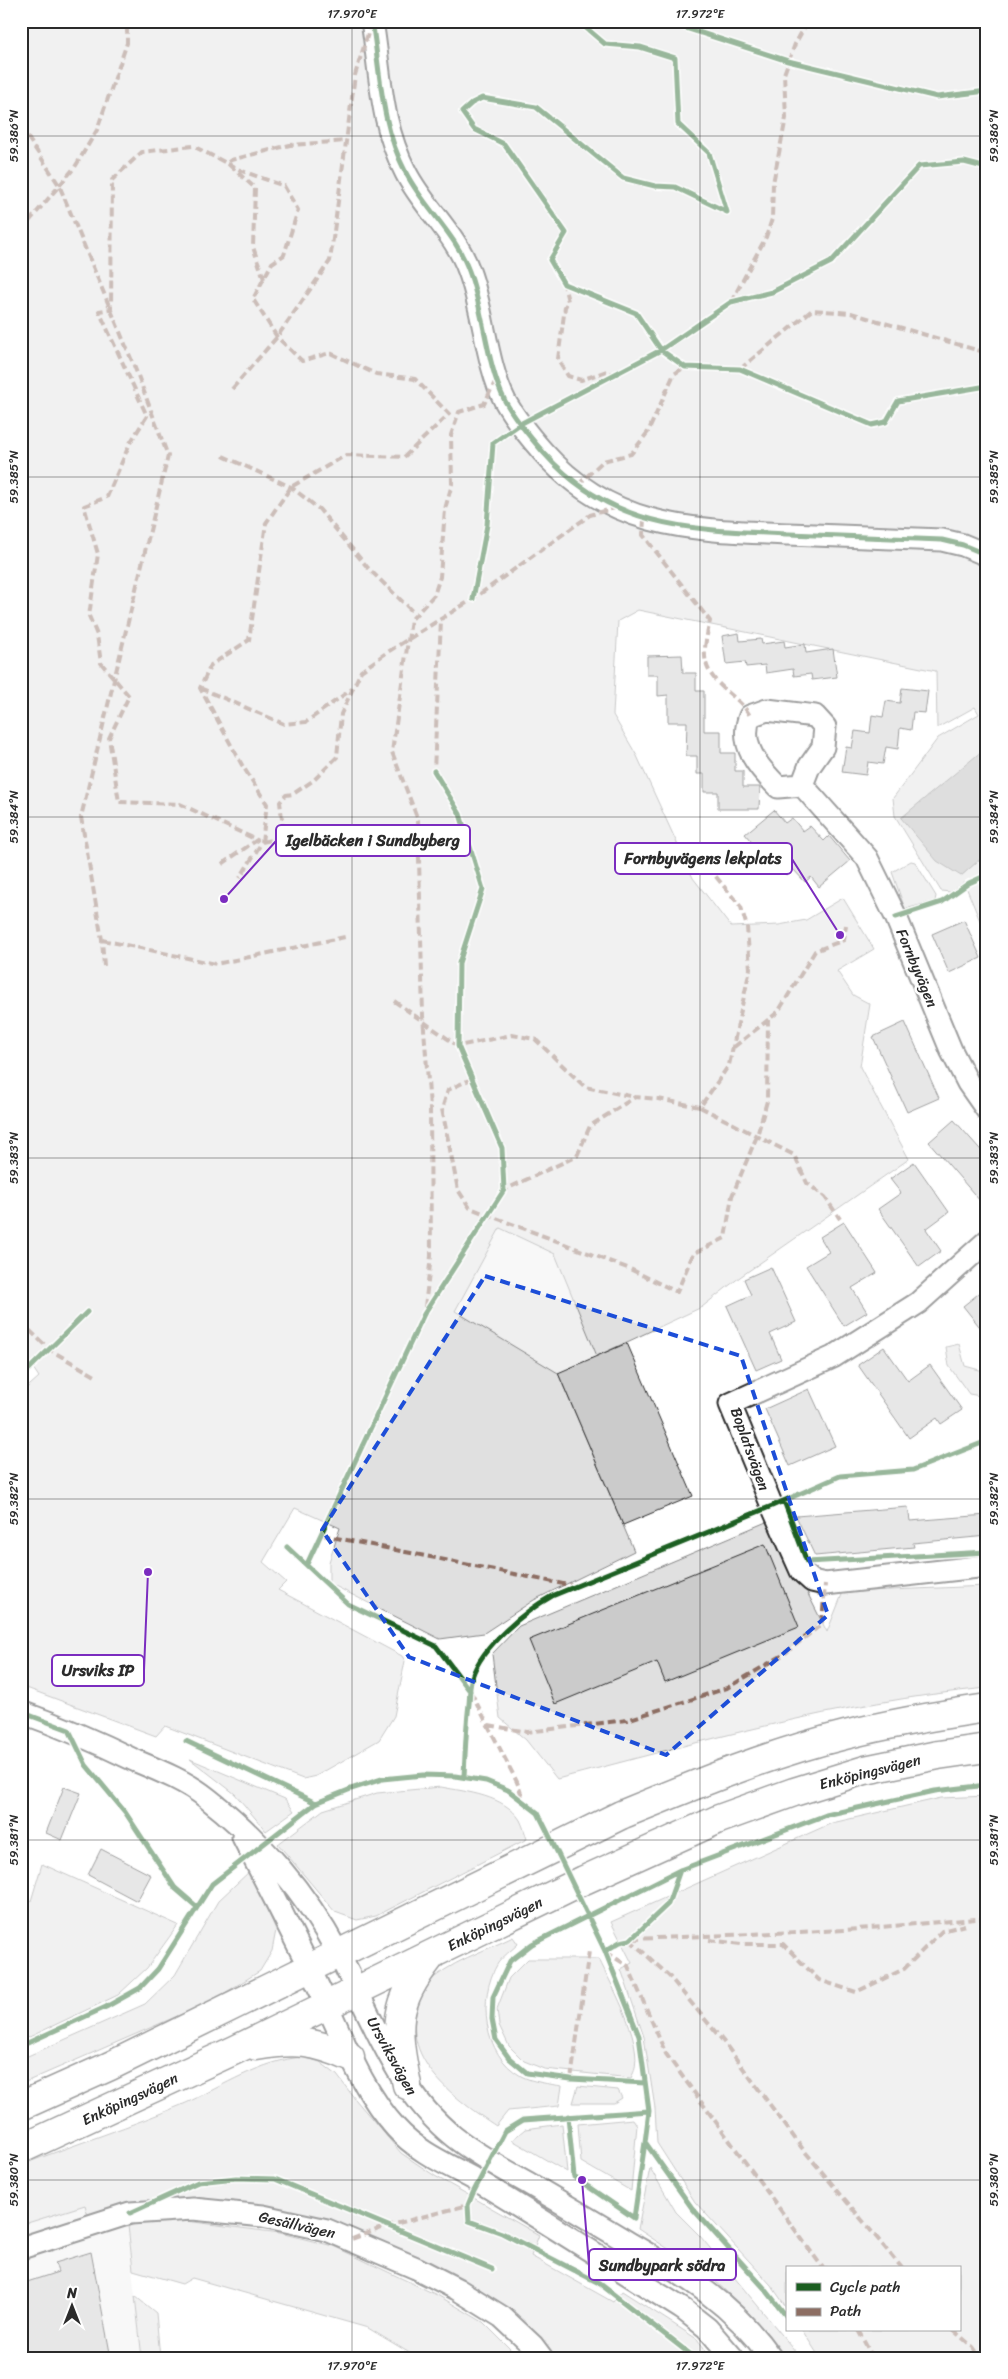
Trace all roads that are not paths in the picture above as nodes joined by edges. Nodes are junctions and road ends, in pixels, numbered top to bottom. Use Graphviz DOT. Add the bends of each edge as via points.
graph roads {
  1 [pos="372,21"];
  2 [pos="987,555"];
  3 [pos="802,785"];
  4 [pos="987,1110"];
  5 [pos="987,1241"];
  6 [pos="987,1566"];
  7 [pos="987,1708"];
  8 [pos="21,1712"];
  9 [pos="987,1748"];
  10 [pos="236,1824"];
  11 [pos="338,1953"];
  12 [pos="432,1954"];
  13 [pos="309,1968"];
  14 [pos="357,1991"];
  15 [pos="327,2005"];
  16 [pos="235,2050"];
  17 [pos="350,2057"];
  18 [pos="407,2085"];
  19 [pos="21,2106"];
  20 [pos="21,2149"];
  21 [pos="21,2248"];
  22 [pos="542,2358"];
  23 [pos="734,2358"];
  24 [pos="771,2358"];
  1 -- 2 [label="street" via="380,90 394,148 408,176 462,252 504,400 536,444 566,474 615,508 672,525 757,533 942,540"];
  3 -- 4 [label="street, Fornbyvägen" via="867,858 896,917 951,1050"];
  5 -- 6 [label="street, Boplatsvägen" via="918,1303 841,1352 730,1404 801,1571 812,1581 825,1584"];
  7 -- 11 [label="main road" via="844,1735 708,1779 621,1816"];
  8 -- 10 [label="street, Ursviksvägen" via="164,1773 205,1796"];
  9 -- 12 [label="main road, Enköpingsvägen" via="865,1770 719,1818"];
  10 -- 11 [label="street, Ursviksvägen" via="272,1857 317,1915"];
  10 -- 13 [label="street, Ursviksvägen"];
  11 -- 13 [label="main road"];
  11 -- 14 [label="street, Ursviksvägen"];
  12 -- 14 [label="main road, Enköpingsvägen"];
  12 -- 18 [label="main road" via="414,1977 403,1999 400,2048"];
  13 -- 15 [label="street, Ursviksvägen"];
  13 -- 19 [label="main road"];
  14 -- 15 [label="main road, Enköpingsvägen"];
  14 -- 18 [label="street, Ursviksvägen"];
  15 -- 16 [label="main road, Enköpingsvägen"];
  15 -- 17 [label="street, Ursviksvägen"];
  16 -- 17 [label="main road" via="268,2044 307,2043"];
  16 -- 20 [label="main road, Enköpingsvägen"];
  17 -- 23 [label="street, Ursviksvägen" via="383,2112 396,2129 418,2147 684,2310 707,2328"];
  18 -- 24 [label="street, Ursviksvägen" via="419,2103 455,2138 680,2272 714,2296"];
  21 -- 22 [label="street, Gesällvägen" via="130,2213 193,2209 263,2216 327,2230 458,2289 502,2317"];
}
